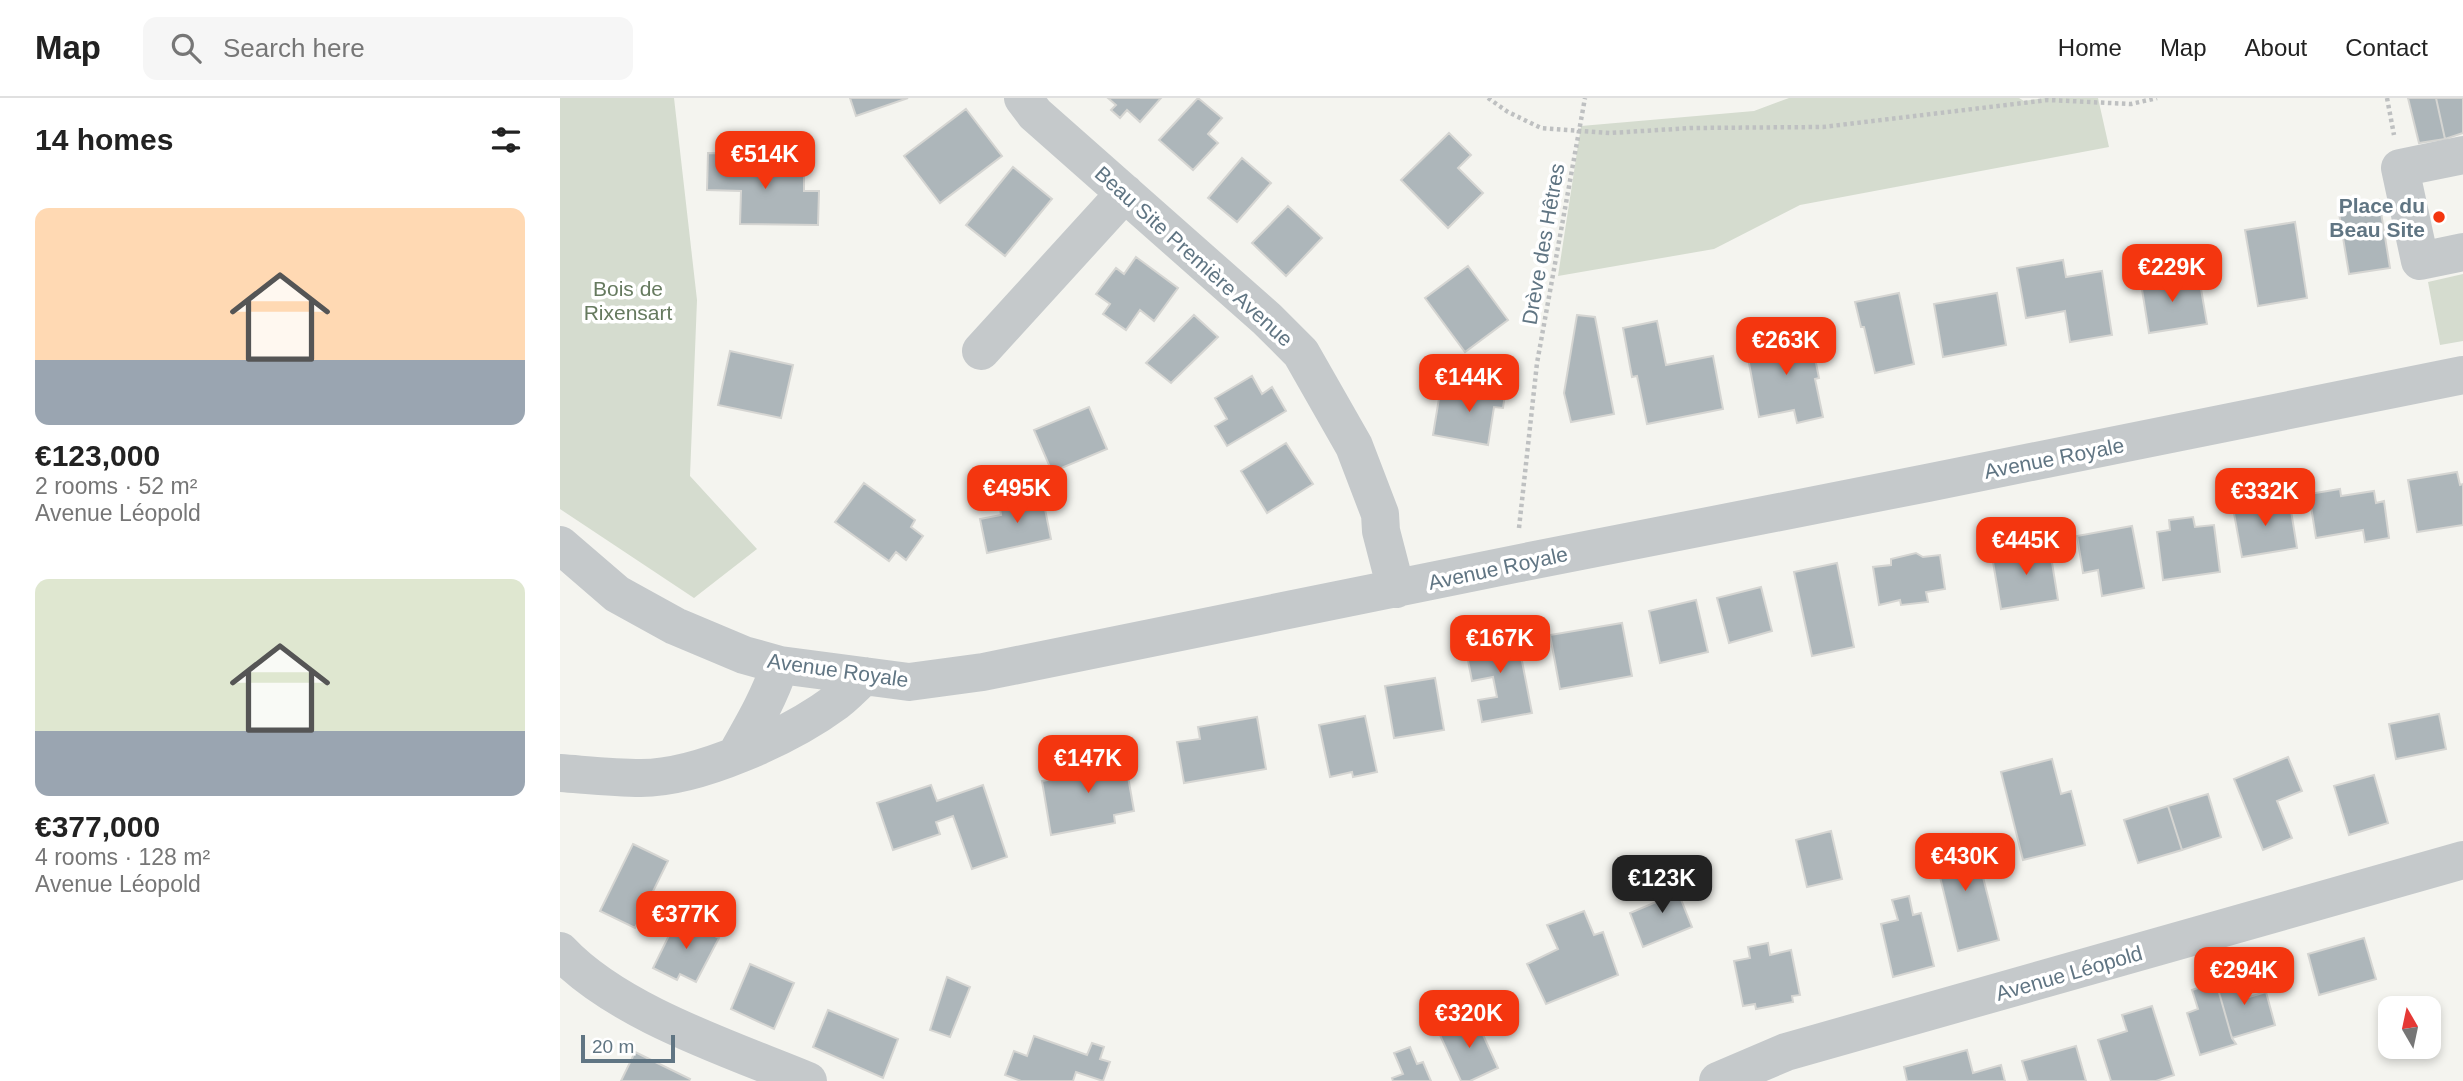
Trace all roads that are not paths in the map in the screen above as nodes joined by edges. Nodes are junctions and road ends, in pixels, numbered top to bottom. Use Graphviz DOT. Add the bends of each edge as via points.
graph roads {
  1 [pos="1023,98"];
  2 [pos="2463,155"];
  3 [pos="1125,193"];
  4 [pos="2463,252"];
  5 [pos="981,352"];
  6 [pos="2463,375"];
  7 [pos="560,545"];
  8 [pos="1396,589"];
  9 [pos="780,665"];
  10 [pos="864,676"];
  11 [pos="736,755"];
  12 [pos="560,773"];
  13 [pos="2463,860"];
  14 [pos="560,951"];
  15 [pos="808,1081"];
  16 [pos="1718,1081"];
  1 -- 3 [label="street, Beau Site Première Avenue" via="1035,114"];
  2 -- 4 [label="street" via="2400,168 2420,261"];
  3 -- 5 [label="street"];
  3 -- 8 [label="street, Beau Site Première Avenue" via="1301,353 1354,446 1380,514"];
  6 -- 8 [label="street, Avenue Royale"];
  7 -- 9 [label="street, Avenue Royale" via="617,594 675,626"];
  8 -- 10 [label="street, Avenue Royale" via="983,672 909,682"];
  9 -- 10 [label="street, Avenue Royale"];
  9 -- 11 [label="street" via="755,725"];
  10 -- 11 [label="street" via="816,715"];
  11 -- 12 [label="street" via="643,778"];
  13 -- 16 [label="street, Avenue Léopold" via="1786,1052"];
  14 -- 15 [label="street" via="617,996 681,1030"];
}
